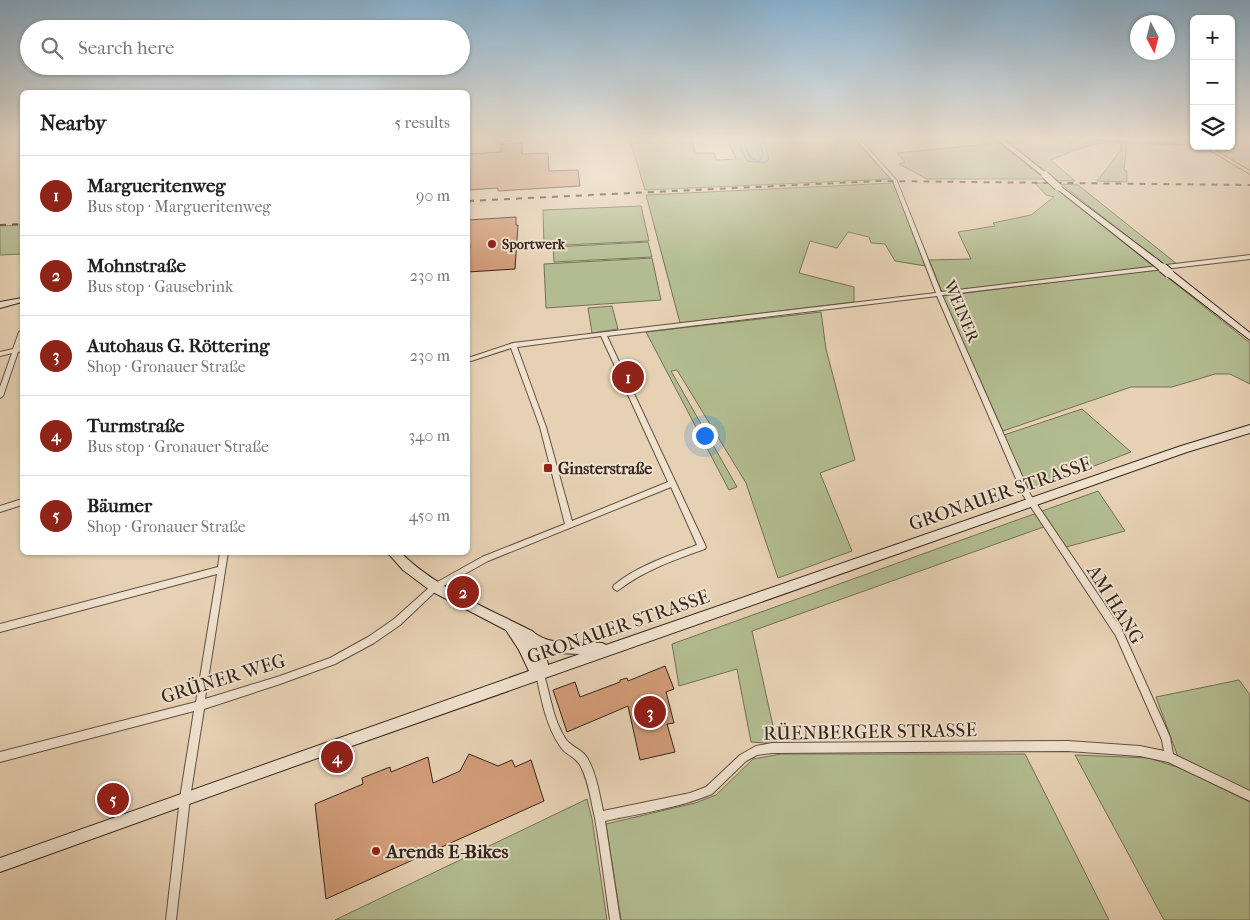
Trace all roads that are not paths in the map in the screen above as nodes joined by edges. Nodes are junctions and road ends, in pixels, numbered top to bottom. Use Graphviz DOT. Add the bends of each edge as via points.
graph roads {
  1 [pos="894,180"];
  2 [pos="1051,180"];
  3 [pos="1250,257"];
  4 [pos="939,294"];
  5 [pos="20,300"];
  6 [pos="0,305"];
  7 [pos="603,334"];
  8 [pos="1250,337"];
  9 [pos="513,344"];
  10 [pos="19,350"];
  11 [pos="0,354"];
  12 [pos="470,359"];
  13 [pos="0,396"];
  14 [pos="1250,429"];
  15 [pos="672,484"];
  16 [pos="20,503"];
  17 [pos="1031,503"];
  18 [pos="0,509"];
  19 [pos="569,525"];
  20 [pos="224,555"];
  21 [pos="395,555"];
  22 [pos="222,570"];
  23 [pos="435,586"];
  24 [pos="617,587"];
  25 [pos="0,628"];
  26 [pos="512,629"];
  27 [pos="534,641"];
  28 [pos="608,650"];
  29 [pos="540,674"];
  30 [pos="201,704"];
  31 [pos="0,757"];
  32 [pos="1169,757"];
  33 [pos="1250,796"];
  34 [pos="185,798"];
  35 [pos="599,817"];
  36 [pos="0,864"];
  37 [pos="171,920"];
  38 [pos="615,920"];
  1 -- 4 [label="street, WEINER"];
  2 -- 8 [label="main road, bridge"];
  3 -- 4 [label="street"];
  4 -- 7 [label="street"];
  4 -- 17 [label="street, WEINER"];
  5 -- 6 [label="main road"];
  7 -- 9 [label="street"];
  7 -- 15 [label="street"];
  9 -- 12 [label="street"];
  9 -- 19 [label="street" via="542,427"];
  10 -- 11 [label="street"];
  10 -- 13 [label="street"];
  14 -- 17 [label="main road, GRONAUER STRASSE" via="1184,448"];
  15 -- 19 [label="street, GRÜNER WEG"];
  15 -- 24 [label="street" via="702,547 651,565 632,574"];
  16 -- 18 [label="street"];
  17 -- 28 [label="main road, GRONAUER STRASSE"];
  17 -- 32 [label="street, AM HANG" via="1119,633 1167,740"];
  19 -- 23 [label="street, GRÜNER WEG" via="485,559"];
  20 -- 22 [label="street"];
  21 -- 23 [label="main road"];
  22 -- 25 [label="street"];
  22 -- 30 [label="street"];
  23 -- 26 [label="main road"];
  23 -- 30 [label="street, GRÜNER WEG" via="384,631 332,661"];
  26 -- 27 [label="main road" via="521,631"];
  26 -- 29 [label="main road"];
  27 -- 28 [label="main road" via="557,647"];
  27 -- 29 [label="main road" via="544,664"];
  28 -- 29 [label="main road, GRONAUER STRASSE"];
  29 -- 34 [label="main road, GRONAUER STRASSE"];
  29 -- 35 [label="street" via="558,734 565,746 578,753 585,764"];
  30 -- 31 [label="street, GRÜNER WEG"];
  30 -- 34 [label="street"];
  32 -- 33 [label="street, RÜENBERGER STRASSE"];
  32 -- 35 [label="street, RÜENBERGER STRASSE" via="1140,750 1068,746 772,748 743,758 709,792"];
  34 -- 36 [label="main road, GRONAUER STRASSE"];
  34 -- 37 [label="street"];
  35 -- 38 [label="street"];
}
